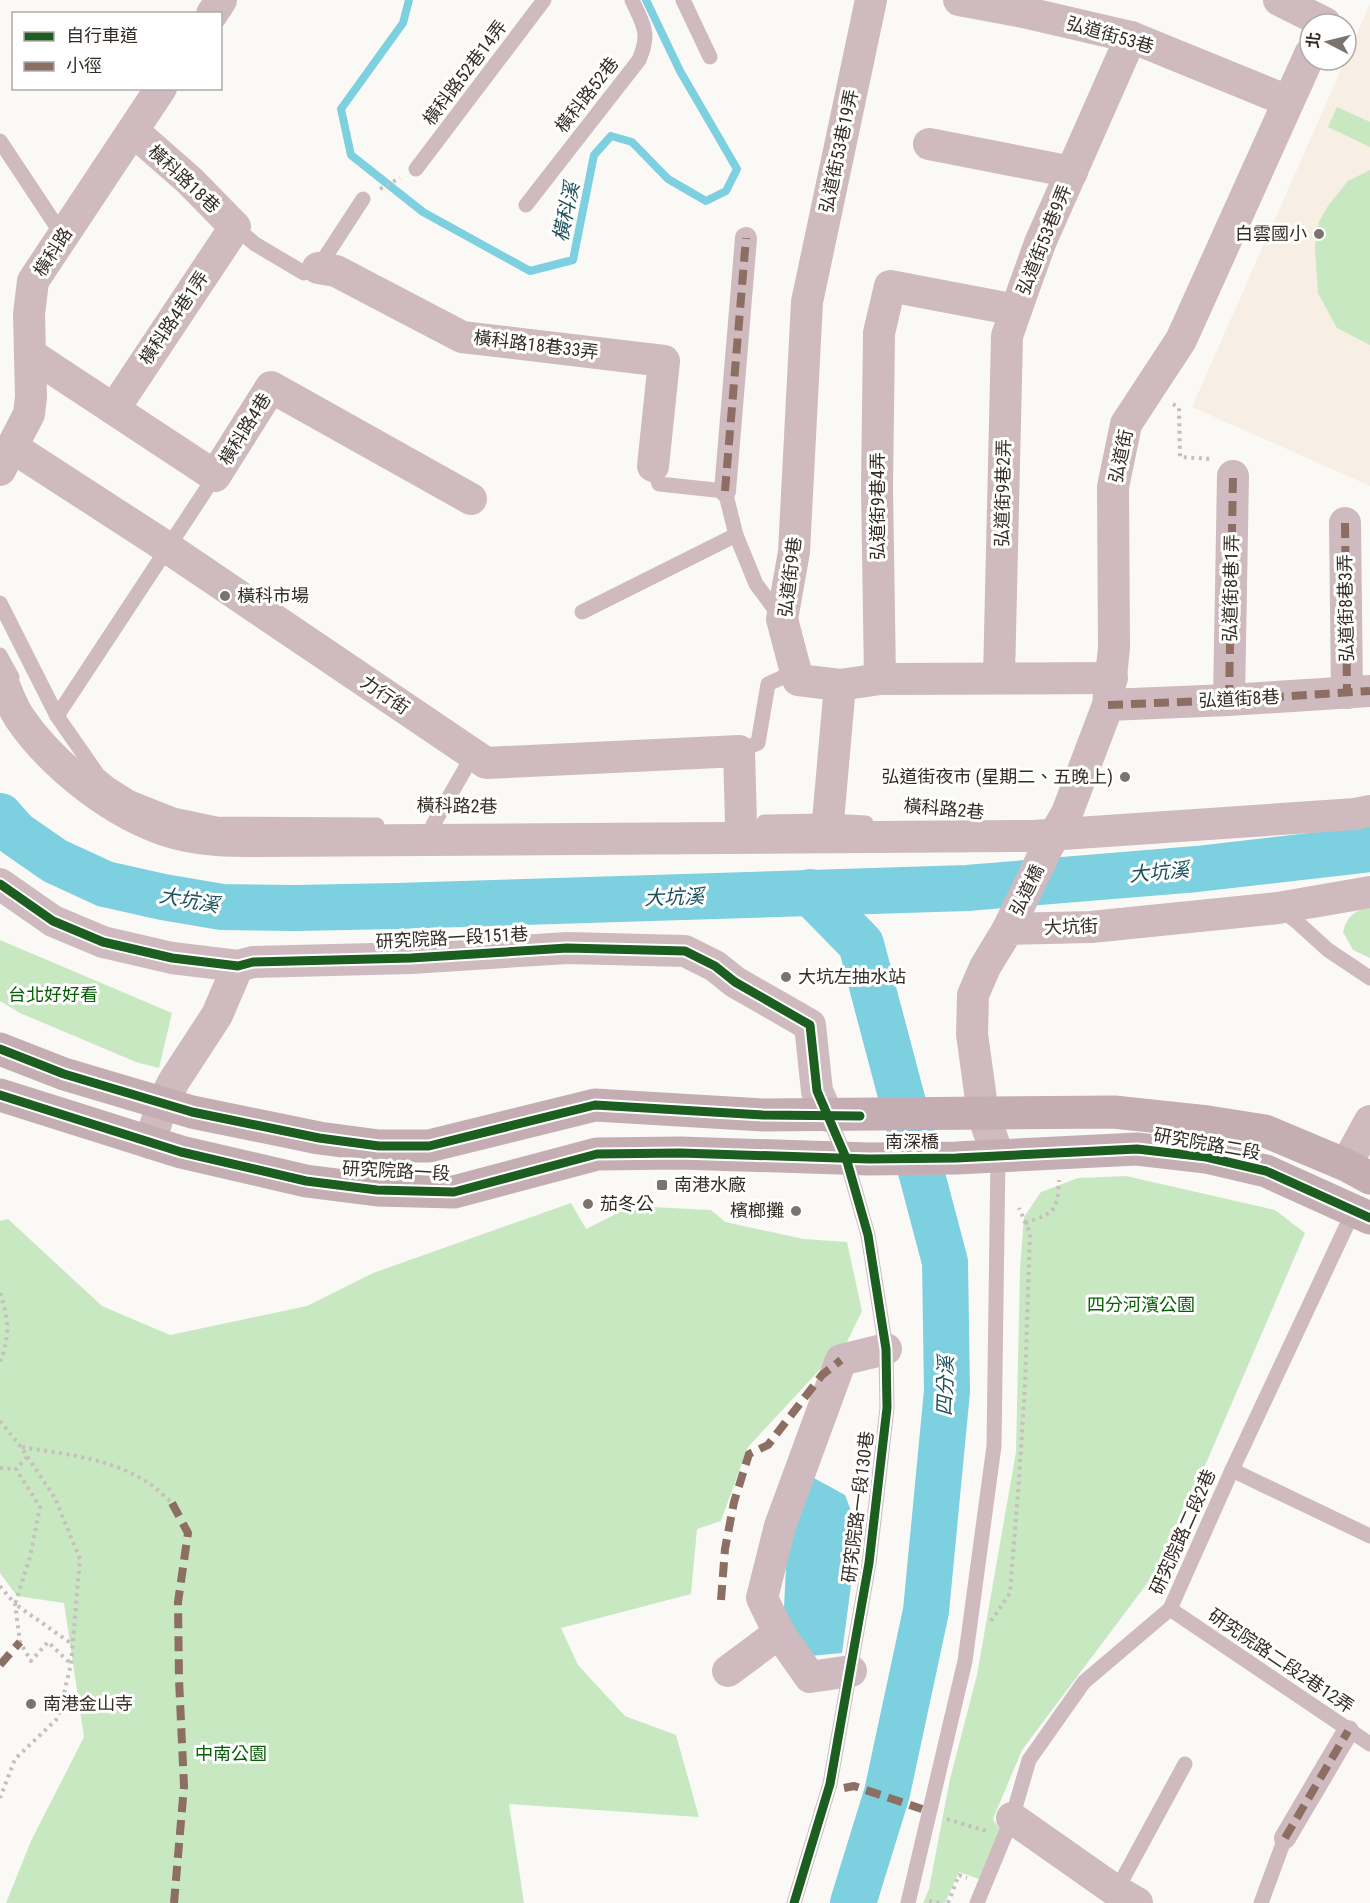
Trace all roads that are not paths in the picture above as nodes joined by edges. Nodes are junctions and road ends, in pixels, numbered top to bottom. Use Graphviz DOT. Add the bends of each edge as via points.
graph roads {
  1 [pos="544,0"];
  2 [pos="632,0"];
  3 [pos="683,0"];
  4 [pos="871,0"];
  5 [pos="959,0"];
  6 [pos="1280,0"];
  7 [pos="1025,6"];
  8 [pos="1316,12"];
  9 [pos="1131,37"];
  10 [pos="710,57"];
  11 [pos="1302,72"];
  12 [pos="160,90"];
  13 [pos="1288,101"];
  14 [pos="133,131"];
  15 [pos="0,141"];
  16 [pos="929,144"];
  17 [pos="416,169"];
  18 [pos="1072,172"];
  19 [pos="363,199"];
  20 [pos="526,205"];
  21 [pos="235,227"];
  22 [pos="63,236"];
  23 [pos="746,238"];
  24 [pos="318,268"];
  25 [pos="807,302"];
  26 [pos="1016,310"];
  27 [pos="879,333"];
  28 [pos="30,354"];
  29 [pos="114,409"];
  30 [pos="6,459"];
  31 [pos="653,466"];
  32 [pos="215,476"];
  33 [pos="1233,476"];
  34 [pos="725,491"];
  35 [pos="471,499"];
  36 [pos="1345,523"];
  37 [pos="736,535"];
  38 [pos="168,548"];
  39 [pos="0,603"];
  40 [pos="582,612"];
  41 [pos="782,618"];
  42 [pos="0,655"];
  43 [pos="796,671"];
  44 [pos="0,675"];
  45 [pos="999,677"];
  46 [pos="880,679"];
  47 [pos="840,685"];
  48 [pos="1110,692"];
  49 [pos="1358,692"];
  50 [pos="1229,700"];
  51 [pos="33,711"];
  52 [pos="57,716"];
  53 [pos="50,733"];
  54 [pos="739,751"];
  55 [pos="473,755"];
  56 [pos="98,775"];
  57 [pos="1370,811"];
  58 [pos="828,820"];
  59 [pos="741,823"];
  60 [pos="389,825"];
  61 [pos="413,825"];
  62 [pos="433,825"];
  63 [pos="1042,840"];
  64 [pos="0,884"];
  65 [pos="1370,892"];
  66 [pos="1278,908"];
  67 [pos="1008,929"];
  68 [pos="238,966"];
  69 [pos="1370,978"];
  70 [pos="0,1049"];
  71 [pos="0,1095"];
  72 [pos="162,1104"];
  73 [pos="947,1114"];
  74 [pos="983,1114"];
  75 [pos="828,1116"];
  76 [pos="860,1116"];
  77 [pos="1370,1121"];
  78 [pos="150,1143"];
  79 [pos="998,1155"];
  80 [pos="858,1158"];
  81 [pos="956,1158"];
  82 [pos="1358,1172"];
  83 [pos="1362,1214"];
  84 [pos="886,1349"];
  85 [pos="1232,1470"];
  86 [pos="1370,1536"];
  87 [pos="1170,1609"];
  88 [pos="779,1633"];
  89 [pos="728,1671"];
  90 [pos="851,1671"];
  91 [pos="1348,1731"];
  92 [pos="1370,1744"];
  93 [pos="1185,1764"];
  94 [pos="1008,1827"];
  95 [pos="1285,1838"];
  96 [pos="1121,1899"];
  97 [pos="794,1903"];
  98 [pos="908,1903"];
  99 [pos="977,1903"];
  100 [pos="1261,1903"];
  1 -- 17 [label="lane, 橫科路52巷14弄"];
  2 -- 20 [label="lane, 橫科路52巷" via="645,29 645,46 639,60"];
  3 -- 10 [label="lane"];
  4 -- 25 [label="street, 弘道街53巷19弄"];
  5 -- 7 [label="street, 弘道街53巷"];
  6 -- 8 [label="street"];
  7 -- 9 [label="street, 弘道街53巷"];
  9 -- 13 [label="street, 弘道街53巷"];
  9 -- 18 [label="street, 弘道街53巷9弄"];
  11 -- 13 [label="street, 弘道街"];
  12 -- 14 [label="street, 橫科路"];
  13 -- 48 [label="street, 弘道街" via="1181,340 1126,424 1113,488 1114,648"];
  14 -- 21 [label="street, 橫科路18巷"];
  14 -- 22 [label="street, 橫科路"];
  15 -- 22 [label="lane"];
  16 -- 18 [label="street, 弘道街53巷9弄"];
  18 -- 26 [label="street, 弘道街53巷9弄"];
  19 -- 24 [label="lane"];
  21 -- 24 [label="lane" via="255,244 304,273"];
  21 -- 29 [label="street, 橫科路4巷1弄"];
  22 -- 28 [label="street, 橫科路" via="33,281 28,314"];
  23 -- 34 [label="street"];
  24 -- 31 [label="street, 橫科路18巷33弄" via="336,271 462,337 664,361"];
  25 -- 41 [label="street, 弘道街9巷" via="794,552"];
  26 -- 27 [label="street, 弘道街53巷9弄" via="890,286"];
  26 -- 45 [label="street, 弘道街9巷2弄" via="1007,336"];
  27 -- 46 [label="street, 弘道街9巷4弄"];
  28 -- 29 [label="street, 橫科路4巷"];
  28 -- 30 [label="street, 橫科路" via="29,414"];
  29 -- 32 [label="street, 橫科路4巷"];
  30 -- 38 [label="street, 力行街"];
  31 -- 34 [label="lane" via="659,484"];
  32 -- 35 [label="street, 橫科路4巷" via="271,387"];
  32 -- 38 [label="lane"];
  33 -- 50 [label="street, 弘道街8巷1弄"];
  34 -- 37 [label="lane"];
  36 -- 49 [label="street, 弘道街8巷3弄"];
  37 -- 40 [label="lane"];
  37 -- 41 [label="lane" via="756,584"];
  38 -- 52 [label="lane"];
  38 -- 55 [label="street, 力行街"];
  39 -- 52 [label="lane"];
  41 -- 43 [label="street, 弘道街9巷"];
  42 -- 51 [label="lane"];
  43 -- 47 [label="street" via="798,680"];
  43 -- 54 [label="lane" via="768,684 758,743"];
  44 -- 63 [label="street" via="18,716 75,778 155,827 205,839"];
  45 -- 46 [label="street"];
  45 -- 48 [label="street"];
  46 -- 47 [label="street"];
  47 -- 58 [label="street"];
  48 -- 50 [label="street, 弘道街8巷"];
  48 -- 63 [label="street, 弘道街" via="1067,813"];
  49 -- 50 [label="street, 弘道街8巷"];
  52 -- 56 [label="lane"];
  53 -- 56 [label="lane"];
  54 -- 55 [label="street, 力行街" via="486,763"];
  54 -- 59 [label="street"];
  55 -- 62 [label="lane"];
  56 -- 60 [label="lane" via="132,798 196,821 237,825"];
  57 -- 63 [label="street"];
  58 -- 59 [label="lane, 橫科路2巷"];
  58 -- 63 [label="lane, 橫科路2巷" via="921,825"];
  59 -- 62 [label="lane, 橫科路2巷"];
  61 -- 62 [label="lane, 橫科路2巷"];
  63 -- 67 [label="street, 弘道橋"];
  64 -- 68 [label="street, 研究院路一段151巷" via="53,921 103,942"];
  65 -- 66 [label="street, 大坑街"];
  66 -- 67 [label="street, 大坑街" via="1091,927"];
  66 -- 69 [label="lane" via="1328,950"];
  67 -- 74 [label="street" via="974,994 972,1034"];
  68 -- 72 [label="street" via="217,1015"];
  68 -- 75 [label="street, 研究院路一段151巷" via="253,962 411,958 567,948 685,951 810,1025 817,1091"];
  70 -- 72 [label="main road, 研究院路一段" via="64,1074"];
  71 -- 78 [label="main road, 研究院路一段"];
  72 -- 75 [label="main road, 研究院路一段" via="308,1136 379,1146 429,1146 595,1104"];
  72 -- 78 [label="street"];
  73 -- 74 [label="main road, 研究院路二段"];
  73 -- 76 [label="main road, 南深橋"];
  74 -- 79 [label="street"];
  74 -- 82 [label="main road, 研究院路二段" via="1114,1112 1208,1122 1265,1131"];
  75 -- 76 [label="main road, 研究院路一段"];
  75 -- 80 [label="lane, 研究院路一段130巷"];
  77 -- 82 [label="street"];
  78 -- 80 [label="main road, 研究院路一段" via="306,1180 377,1190 454,1192 597,1154"];
  79 -- 81 [label="main road, 研究院路二段"];
  79 -- 83 [label="main road, 研究院路二段" via="1137,1149 1206,1157 1266,1171"];
  79 -- 98 [label="lane" via="994,1446 965,1661"];
  80 -- 81 [label="main road, 南深橋"];
  80 -- 84 [label="lane, 研究院路一段130巷"];
  83 -- 85 [label="lane, 研究院路二段2巷"];
  84 -- 88 [label="street" via="842,1360 780,1526 762,1598"];
  84 -- 90 [label="lane, 研究院路一段130巷" via="887,1408 869,1563"];
  85 -- 86 [label="lane"];
  85 -- 87 [label="lane, 研究院路二段2巷"];
  87 -- 91 [label="lane, 研究院路二段2巷12弄"];
  87 -- 94 [label="lane, 研究院路二段2巷" via="1084,1682 1029,1760"];
  88 -- 89 [label="street"];
  88 -- 90 [label="street" via="810,1677"];
  90 -- 97 [label="lane, 研究院路一段130巷" via="830,1784"];
  91 -- 92 [label="lane, 研究院路二段2巷12弄"];
  91 -- 95 [label="street"];
  93 -- 96 [label="lane"];
  94 -- 96 [label="street"];
  94 -- 99 [label="lane, 研究院路二段2巷"];
  95 -- 100 [label="lane"];
}
